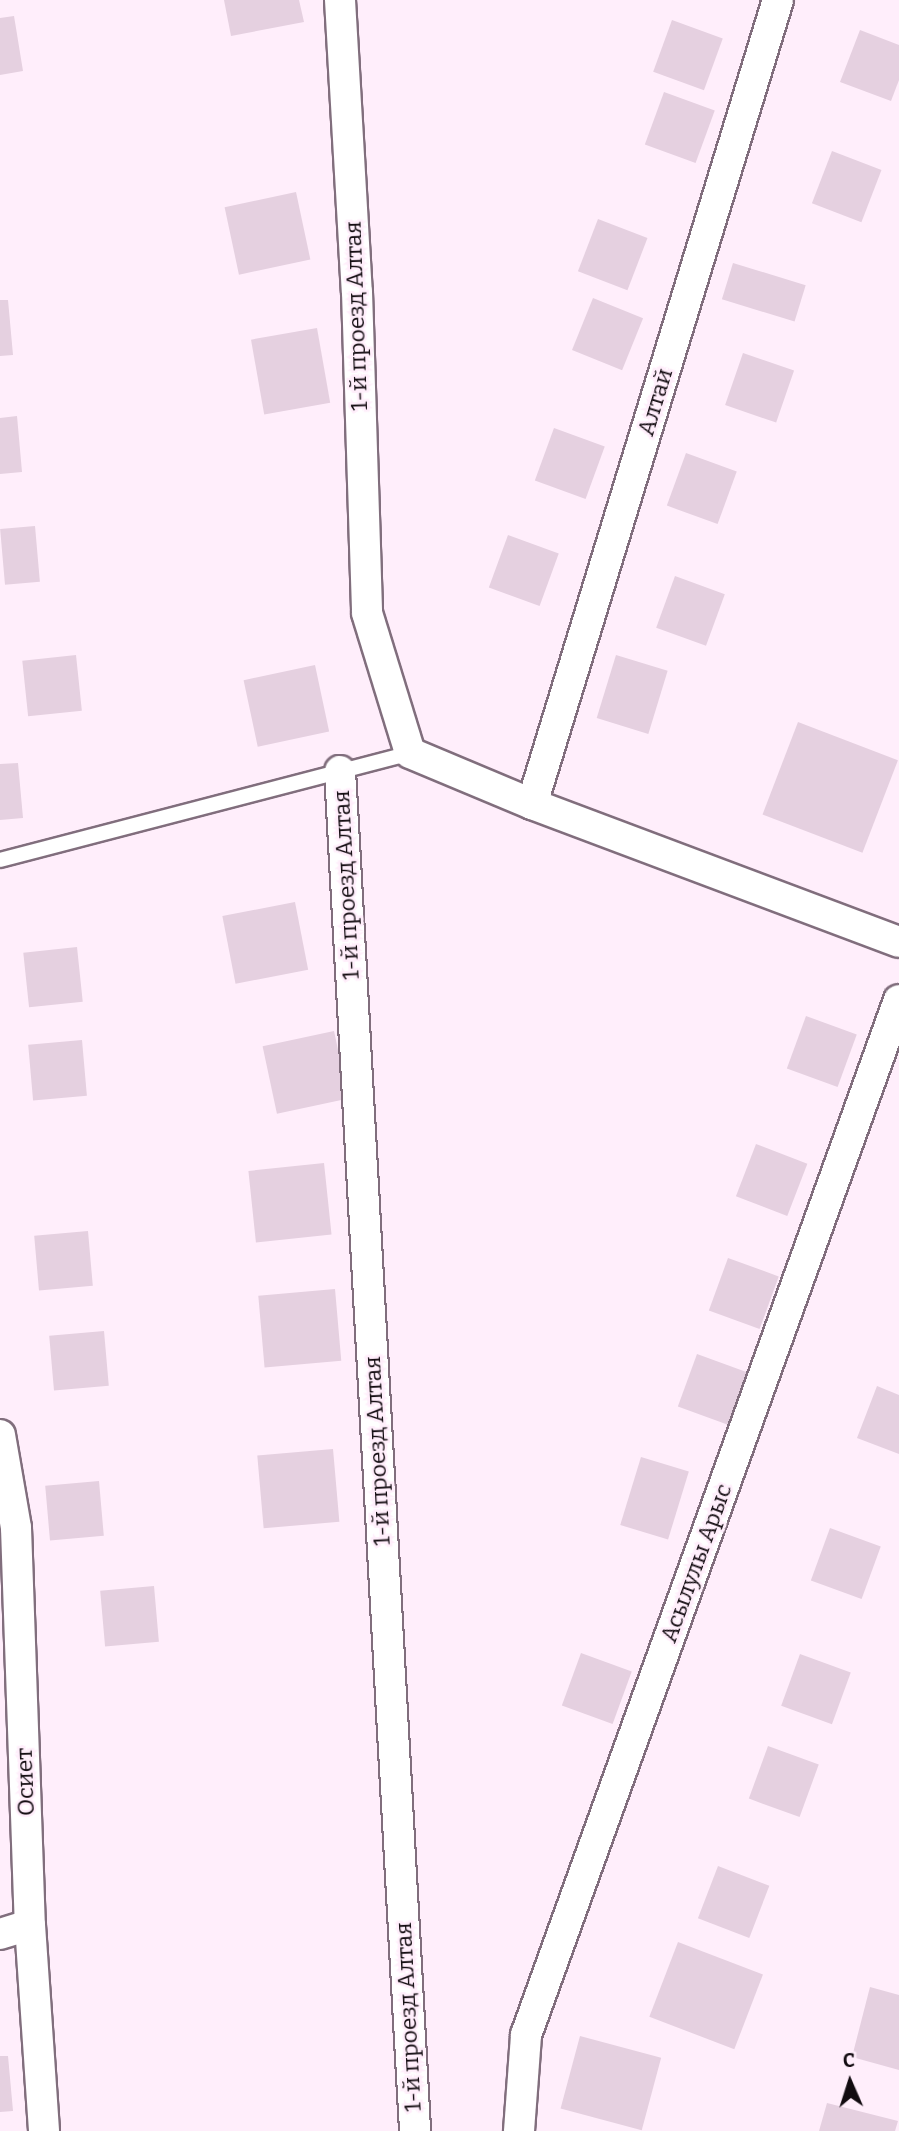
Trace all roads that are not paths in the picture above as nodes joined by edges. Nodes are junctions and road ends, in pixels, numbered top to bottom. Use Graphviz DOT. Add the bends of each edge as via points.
graph roads {
  1 [pos="340,0"];
  2 [pos="778,0"];
  3 [pos="410,753"];
  4 [pos="340,771"];
  5 [pos="531,804"];
  6 [pos="0,860"];
  7 [pos="899,942"];
  8 [pos="899,1000"];
  9 [pos="0,1435"];
  10 [pos="30,1925"];
  11 [pos="0,1934"];
  12 [pos="44,2131"];
  13 [pos="415,2131"];
  14 [pos="519,2131"];
  1 -- 3 [label="street, 1-й проезд Алтая" via="357,292 367,613"];
  2 -- 5 [label="street, Алтай"];
  3 -- 4 [label="lane"];
  3 -- 5 [label="street"];
  4 -- 6 [label="lane"];
  4 -- 13 [label="street, 1-й проезд Алтая"];
  5 -- 7 [label="street"];
  8 -- 14 [label="street, Асылулы Арыс" via="526,2035"];
  9 -- 10 [label="street, Осиет" via="16,1528"];
  10 -- 11 [label="street"];
  10 -- 12 [label="street, Осиет"];
}
